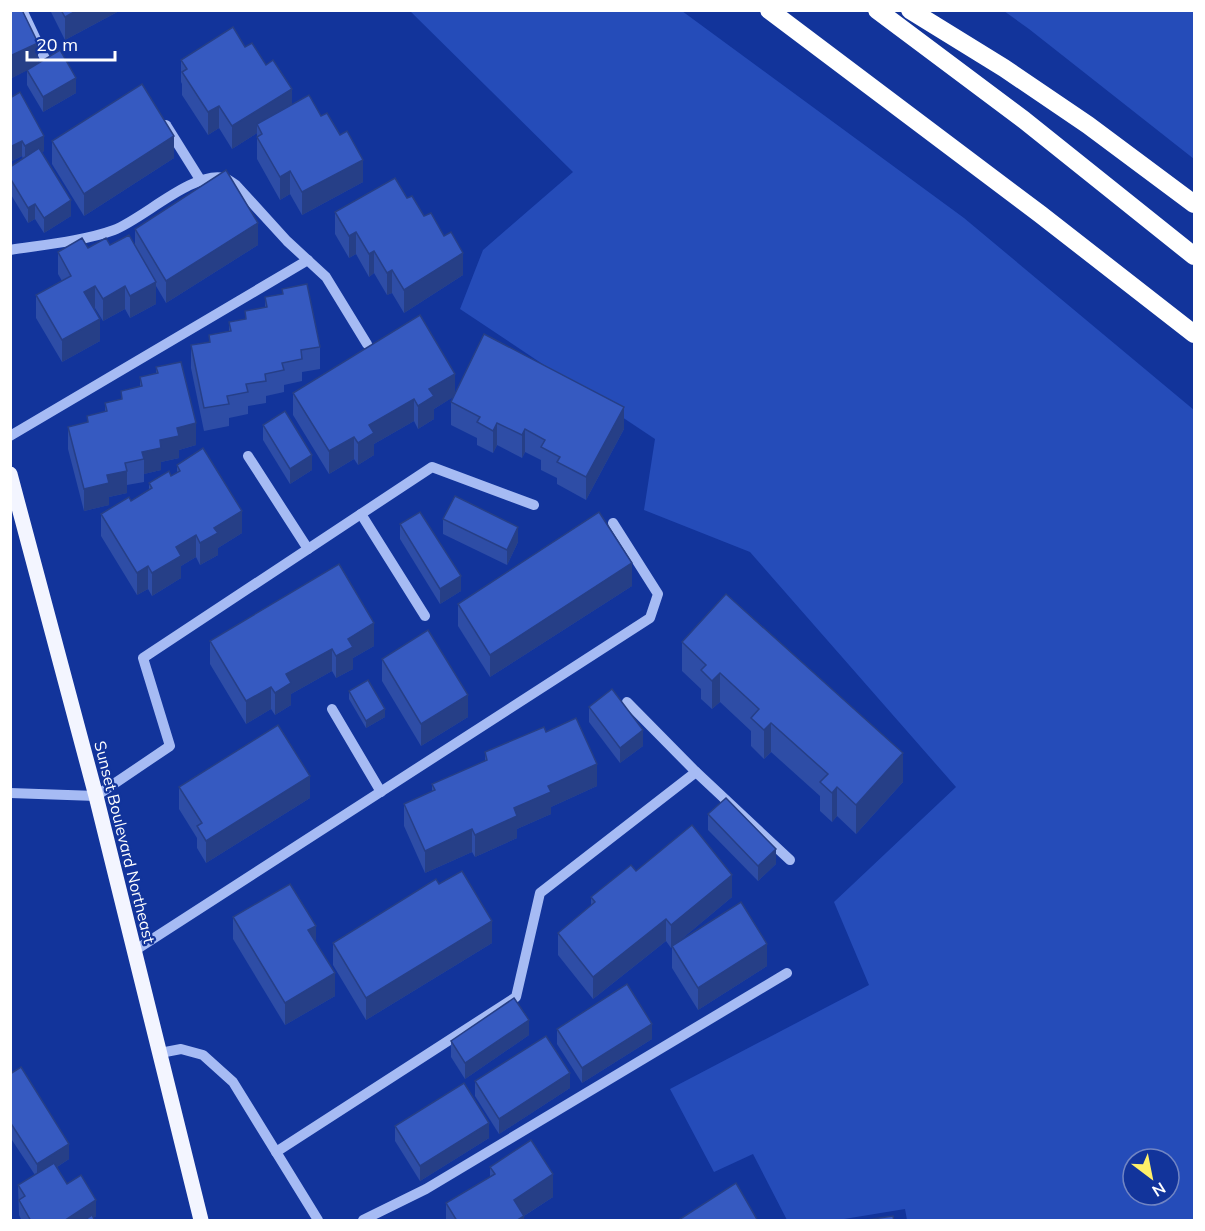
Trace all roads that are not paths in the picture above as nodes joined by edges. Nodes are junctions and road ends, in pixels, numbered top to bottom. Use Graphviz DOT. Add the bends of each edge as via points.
graph roads {
  1 [pos="22,10"];
  2 [pos="769,10"];
  3 [pos="877,10"];
  4 [pos="910,10"];
  5 [pos="48,65"];
  6 [pos="161,117"];
  7 [pos="201,181"];
  8 [pos="1194,204"];
  9 [pos="10,250"];
  10 [pos="1194,256"];
  11 [pos="308,260"];
  12 [pos="1194,334"];
  13 [pos="367,344"];
  14 [pos="10,436"];
  15 [pos="249,456"];
  16 [pos="10,474"];
  17 [pos="534,505"];
  18 [pos="361,514"];
  19 [pos="613,523"];
  20 [pos="308,549"];
  21 [pos="425,616"];
  22 [pos="627,702"];
  23 [pos="332,710"];
  24 [pos="696,772"];
  25 [pos="381,792"];
  26 [pos="10,793"];
  27 [pos="96,796"];
  28 [pos="790,860"];
  29 [pos="135,951"];
  30 [pos="787,973"];
  31 [pos="160,1053"];
  32 [pos="276,1152"];
  33 [pos="201,1221"];
  34 [pos="318,1221"];
  35 [pos="363,1221"];
  1 -- 5 [label="street"];
  2 -- 12 [label="highway"];
  3 -- 10 [label="highway" via="1024,120"];
  4 -- 8 [label="highway" via="1014,74"];
  6 -- 7 [label="street"];
  7 -- 9 [label="street" via="116,230"];
  7 -- 11 [label="street" via="225,178 236,185"];
  11 -- 13 [label="street" via="326,277"];
  11 -- 14 [label="street"];
  15 -- 20 [label="street"];
  16 -- 27 [label="main road, Sunset Boulevard Northeast"];
  17 -- 18 [label="street" via="432,467"];
  18 -- 20 [label="street"];
  18 -- 21 [label="street"];
  19 -- 25 [label="street" via="658,594 650,618"];
  20 -- 27 [label="street" via="143,658 170,746"];
  22 -- 24 [label="street"];
  23 -- 25 [label="street"];
  24 -- 28 [label="street"];
  24 -- 32 [label="street" via="540,893 516,997"];
  25 -- 29 [label="street"];
  26 -- 27 [label="street"];
  27 -- 29 [label="main road, Sunset Boulevard Northeast"];
  29 -- 31 [label="main road, Sunset Boulevard Northeast"];
  30 -- 35 [label="street" via="426,1189"];
  31 -- 32 [label="street" via="181,1048 203,1055 233,1082"];
  31 -- 33 [label="main road, Sunset Boulevard Northeast"];
  32 -- 34 [label="street"];
}
